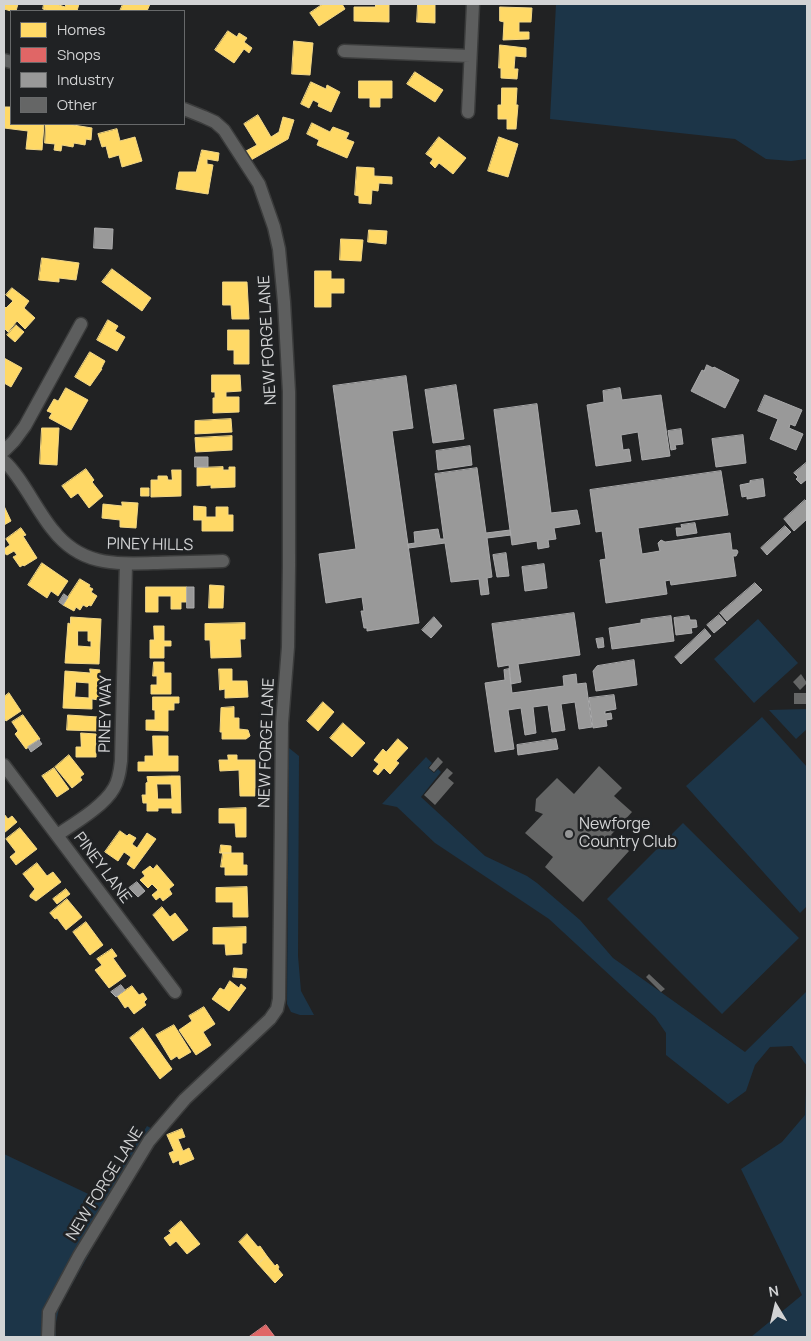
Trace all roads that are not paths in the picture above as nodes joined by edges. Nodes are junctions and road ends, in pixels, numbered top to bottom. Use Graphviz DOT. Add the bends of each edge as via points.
graph roads {
  1 [pos="473,4"];
  2 [pos="344,51"];
  3 [pos="470,56"];
  4 [pos="185,109"];
  5 [pos="468,112"];
  6 [pos="80,324"];
  7 [pos="4,451"];
  8 [pos="4,461"];
  9 [pos="223,561"];
  10 [pos="126,564"];
  11 [pos="4,765"];
  12 [pos="57,836"];
  13 [pos="175,992"];
  14 [pos="48,1337"];
  1 -- 3 [label="street"];
  2 -- 3 [label="street"];
  3 -- 5 [label="street"];
  4 -- 14 [label="street, NEW FORGE LANE" via="204,116 224,130 259,184 274,227 284,293 289,565 288,647 282,723 279,999 270,1019 185,1099 148,1141 49,1312"];
  6 -- 7 [label="street" via="25,426"];
  8 -- 10 [label="street, PINEY HILLS" via="65,544 91,559"];
  9 -- 10 [label="street, PINEY HILLS"];
  10 -- 12 [label="street, PINEY WAY" via="120,774 109,796"];
  11 -- 12 [label="street, PINEY LANE"];
  12 -- 13 [label="street, PINEY LANE"];
}
